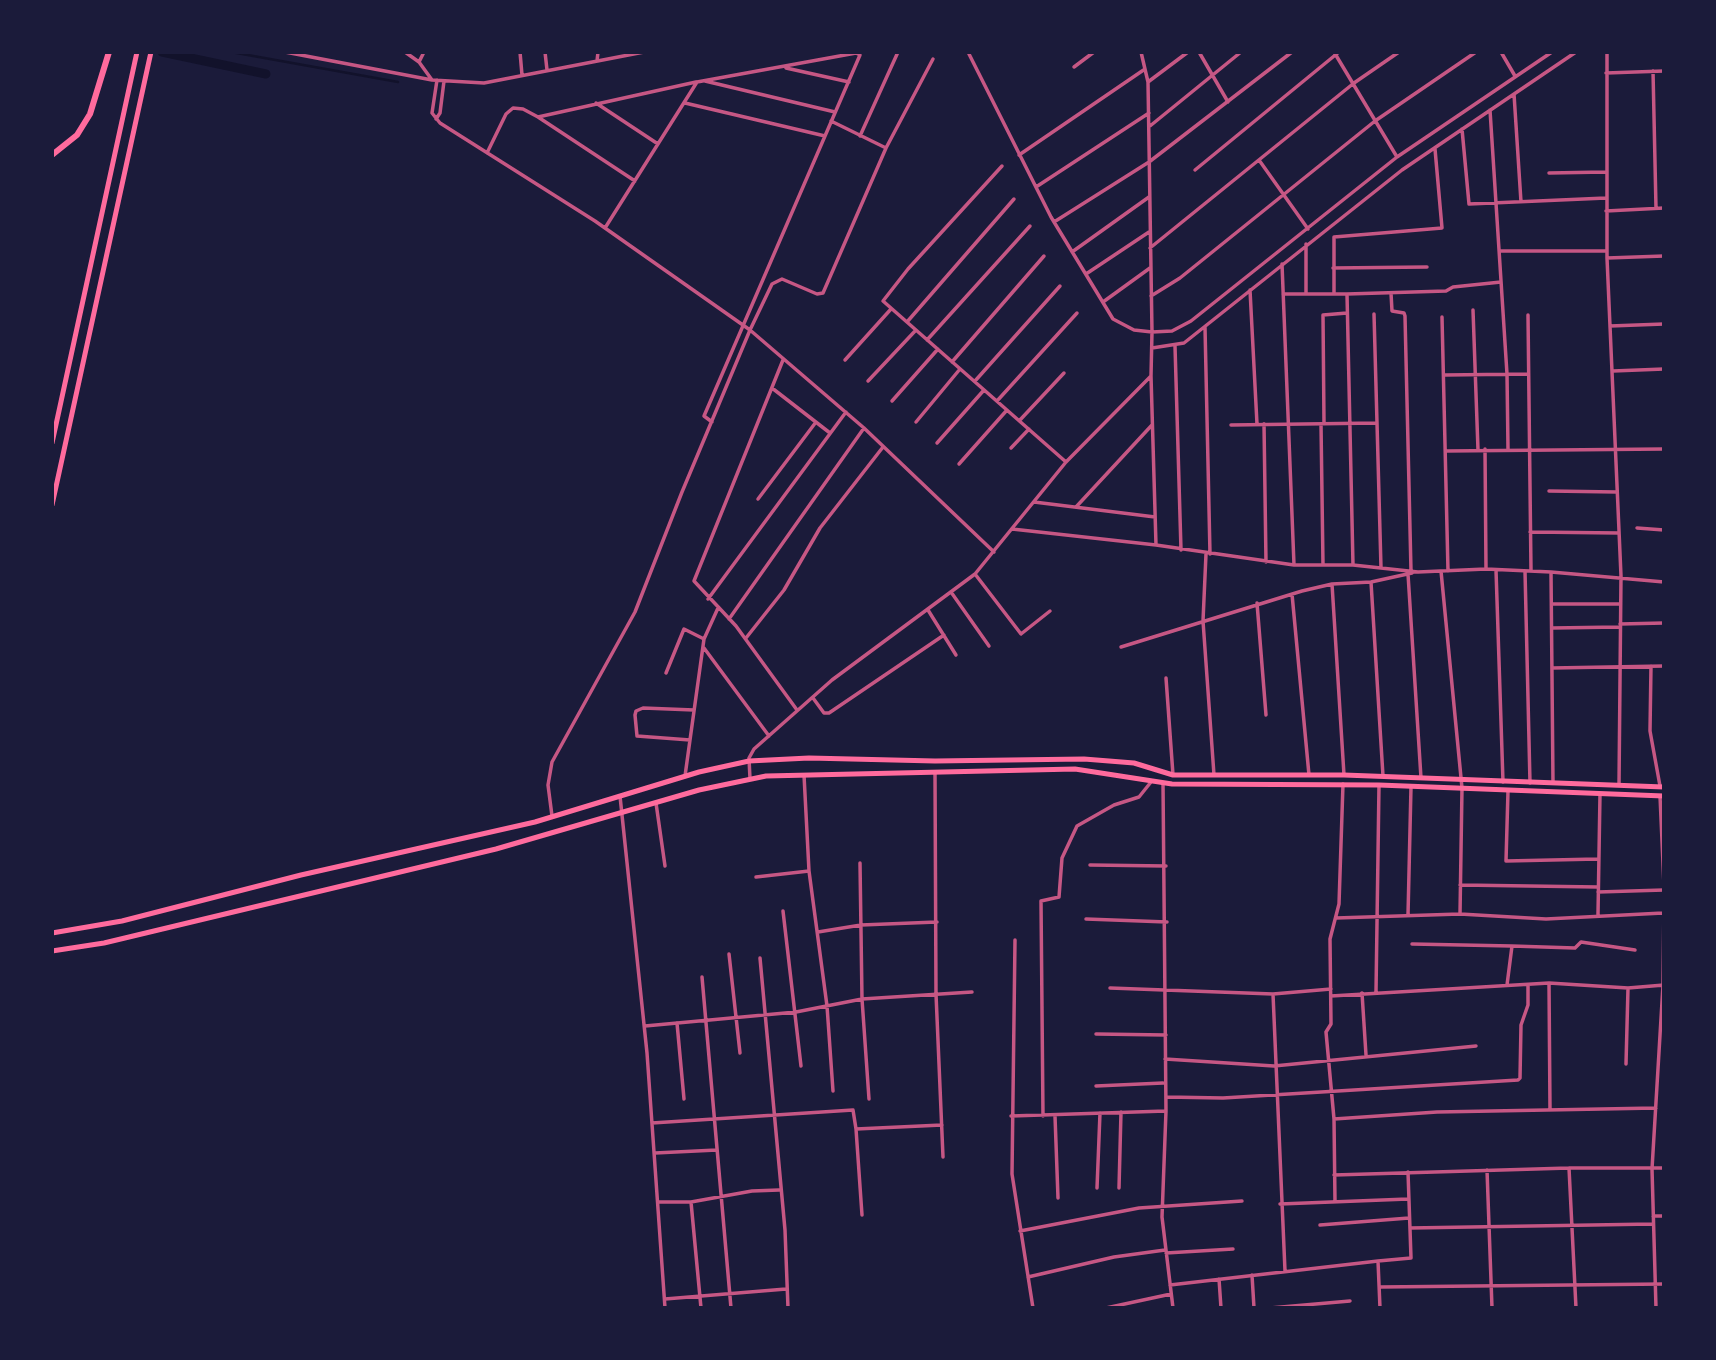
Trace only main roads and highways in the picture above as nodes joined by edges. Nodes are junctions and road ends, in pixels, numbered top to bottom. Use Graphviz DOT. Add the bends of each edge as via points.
graph roads {
  1 [pos="109,52"];
  2 [pos="151,52"];
  3 [pos="136,55"];
  4 [pos="52,155"];
  5 [pos="52,443"];
  6 [pos="52,505"];
  7 [pos="881,760"];
  8 [pos="881,774"];
  9 [pos="1662,787"];
  10 [pos="1662,796"];
  11 [pos="52,933"];
  12 [pos="52,951"];
  1 -- 4 [label="highway" via="90,114 77,135"];
  2 -- 6 [label="main road"];
  3 -- 5 [label="main road"];
  7 -- 8 [label="main road"];
  7 -- 9 [label="main road" via="1084,759 1135,763 1173,775 1343,775"];
  7 -- 11 [label="main road" via="749,761 552,816 122,921"];
  8 -- 10 [label="main road" via="1075,769 1163,783 1343,784"];
  8 -- 12 [label="main road" via="750,779 656,801 496,849 104,943"];
}
